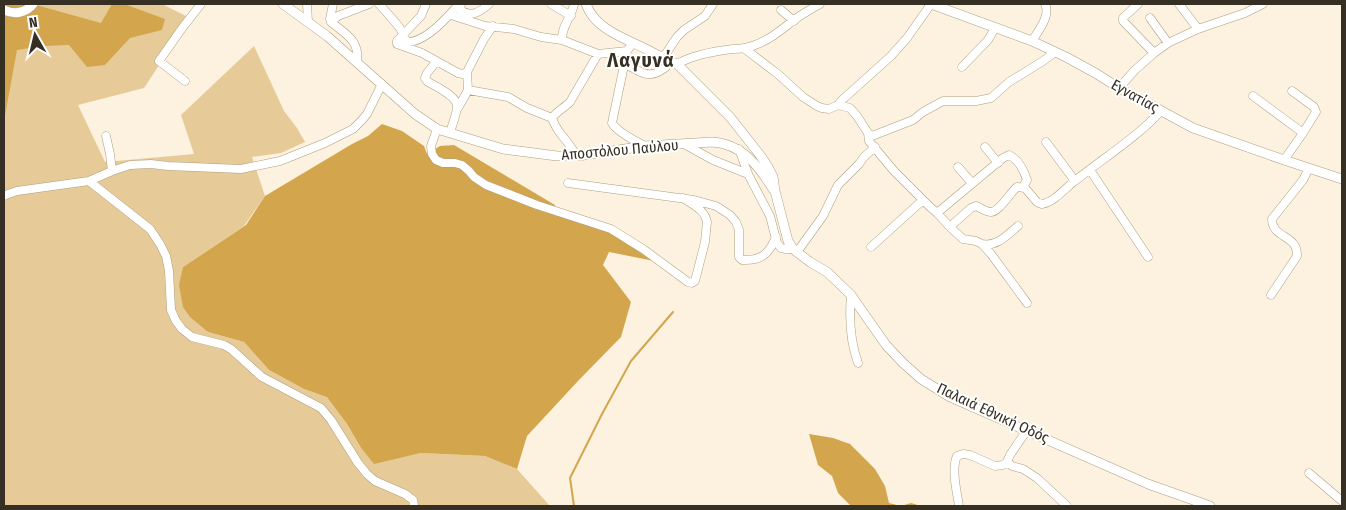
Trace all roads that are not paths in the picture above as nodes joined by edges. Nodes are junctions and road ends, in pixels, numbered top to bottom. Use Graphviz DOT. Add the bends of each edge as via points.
graph roads {
  1 [pos="33,4"];
  2 [pos="201,4"];
  3 [pos="283,4"];
  4 [pos="307,4"];
  5 [pos="333,4"];
  6 [pos="369,4"];
  7 [pos="379,4"];
  8 [pos="426,4"];
  9 [pos="460,4"];
  10 [pos="489,4"];
  11 [pos="551,4"];
  12 [pos="574,4"];
  13 [pos="586,4"];
  14 [pos="713,4"];
  15 [pos="820,4"];
  16 [pos="931,4"];
  17 [pos="1044,4"];
  18 [pos="1138,4"];
  19 [pos="1179,4"];
  20 [pos="1263,4"];
  21 [pos="4,10"];
  22 [pos="781,10"];
  23 [pos="481,12"];
  24 [pos="451,15"];
  25 [pos="571,16"];
  26 [pos="1150,18"];
  27 [pos="794,21"];
  28 [pos="308,22"];
  29 [pos="331,22"];
  30 [pos="475,22"];
  31 [pos="492,26"];
  32 [pos="995,28"];
  33 [pos="1198,29"];
  34 [pos="404,34"];
  35 [pos="562,40"];
  36 [pos="1032,41"];
  37 [pos="1168,43"];
  38 [pos="630,48"];
  39 [pos="745,49"];
  40 [pos="1055,52"];
  41 [pos="1154,53"];
  42 [pos="598,54"];
  43 [pos="357,62"];
  44 [pos="436,62"];
  45 [pos="670,62"];
  46 [pos="624,63"];
  47 [pos="962,68"];
  48 [pos="467,72"];
  49 [pos="185,81"];
  50 [pos="382,84"];
  51 [pos="1119,88"];
  52 [pos="468,90"];
  53 [pos="1292,91"];
  54 [pos="1253,96"];
  55 [pos="838,106"];
  56 [pos="458,108"];
  57 [pos="1160,111"];
  58 [pos="552,118"];
  59 [pos="437,129"];
  60 [pos="450,132"];
  61 [pos="1303,133"];
  62 [pos="868,134"];
  63 [pos="106,136"];
  64 [pos="1046,142"];
  65 [pos="684,144"];
  66 [pos="645,146"];
  67 [pos="875,147"];
  68 [pos="985,147"];
  69 [pos="739,149"];
  70 [pos="578,156"];
  71 [pos="1284,160"];
  72 [pos="998,163"];
  73 [pos="958,167"];
  74 [pos="1309,168"];
  75 [pos="1090,170"];
  76 [pos="112,171"];
  77 [pos="748,174"];
  78 [pos="1342,179"];
  79 [pos="89,181"];
  80 [pos="1074,181"];
  81 [pos="568,183"];
  82 [pos="972,184"];
  83 [pos="1023,187"];
  84 [pos="775,191"];
  85 [pos="4,196"];
  86 [pos="683,198"];
  87 [pos="923,200"];
  88 [pos="937,213"];
  89 [pos="1018,226"];
  90 [pos="951,228"];
  91 [pos="776,237"];
  92 [pos="982,244"];
  93 [pos="871,247"];
  94 [pos="795,250"];
  95 [pos="1148,257"];
  96 [pos="851,295"];
  97 [pos="1271,295"];
  98 [pos="1027,303"];
  99 [pos="858,363"];
  100 [pos="1027,430"];
  101 [pos="1007,462"];
  102 [pos="1309,474"];
  103 [pos="1342,500"];
  104 [pos="414,506"];
  105 [pos="959,506"];
  106 [pos="1067,506"];
  107 [pos="1210,506"];
  1 -- 21 [label="street" via="24,12"];
  2 -- 49 [label="street" via="160,61"];
  3 -- 28 [label="street, Αποστόλου Παύλου"];
  4 -- 28 [label="street"];
  5 -- 29 [label="street"];
  6 -- 29 [label="street"];
  7 -- 34 [label="street"];
  8 -- 34 [label="street" via="422,16"];
  9 -- 23 [label="street" via="463,12"];
  9 -- 24 [label="street"];
  10 -- 23 [label="street"];
  11 -- 25 [label="street"];
  12 -- 25 [label="street"];
  13 -- 38 [label="street" via="598,22"];
  14 -- 45 [label="street" via="705,16 677,37"];
  15 -- 27 [label="street"];
  16 -- 32 [label="street, Εγνατίας"];
  16 -- 55 [label="street" via="907,38"];
  17 -- 36 [label="street" via="1046,16"];
  18 -- 41 [label="street" via="1123,18"];
  19 -- 33 [label="street"];
  20 -- 33 [label="street"];
  22 -- 27 [label="street"];
  23 -- 30 [label="street"];
  24 -- 30 [label="street"];
  24 -- 34 [label="street" via="416,41 407,42"];
  25 -- 35 [label="street"];
  26 -- 37 [label="street"];
  27 -- 39 [label="street" via="771,38"];
  28 -- 43 [label="street, Αποστόλου Παύλου"];
  29 -- 43 [label="street" via="353,40"];
  30 -- 31 [label="street"];
  31 -- 35 [label="street"];
  31 -- 48 [label="street"];
  32 -- 36 [label="street, Εγνατίας"];
  32 -- 47 [label="street"];
  33 -- 37 [label="street"];
  34 -- 44 [label="street" via="397,44"];
  35 -- 42 [label="street"];
  36 -- 40 [label="street, Εγνατίας"];
  37 -- 41 [label="street"];
  38 -- 42 [label="street"];
  38 -- 45 [label="street" via="647,49"];
  38 -- 46 [label="street"];
  39 -- 45 [label="street"];
  39 -- 55 [label="street" via="817,106 829,109"];
  40 -- 51 [label="street, Εγνατίας"];
  40 -- 62 [label="street" via="991,98 943,101 902,126 872,136"];
  41 -- 51 [label="street"];
  42 -- 58 [label="street" via="570,102"];
  43 -- 50 [label="street, Αποστόλου Παύλου"];
  44 -- 48 [label="street" via="458,73"];
  44 -- 56 [label="street" via="425,78 453,97"];
  45 -- 46 [label="street" via="652,74 645,74"];
  45 -- 84 [label="street" via="730,117 768,167"];
  46 -- 66 [label="street" via="612,123 629,138"];
  48 -- 52 [label="street"];
  50 -- 59 [label="street, Αποστόλου Παύλου"];
  50 -- 76 [label="street" via="367,114 353,129 280,161 241,169 150,164 130,165"];
  51 -- 57 [label="street, Εγνατίας"];
  52 -- 56 [label="street"];
  52 -- 58 [label="street" via="508,97"];
  53 -- 61 [label="street" via="1316,112"];
  54 -- 61 [label="street"];
  55 -- 62 [label="street" via="850,108"];
  56 -- 60 [label="street"];
  57 -- 71 [label="street, Εγνατίας" via="1193,128"];
  57 -- 75 [label="street" via="1128,142"];
  58 -- 70 [label="street" via="556,129"];
  59 -- 60 [label="street, Αποστόλου Παύλου"];
  59 -- 86 [label="street" via="431,146 436,160 462,165 486,185 610,229 692,283 702,253 707,222 702,210"];
  60 -- 70 [label="street, Αποστόλου Παύλου" via="503,149"];
  61 -- 71 [label="street"];
  62 -- 67 [label="street"];
  63 -- 76 [label="street"];
  64 -- 80 [label="street"];
  65 -- 66 [label="street, Αποστόλου Παύλου"];
  65 -- 69 [label="street, Αποστόλου Παύλου" via="722,142"];
  65 -- 77 [label="street"];
  66 -- 70 [label="street, Αποστόλου Παύλου"];
  67 -- 87 [label="street"];
  67 -- 94 [label="street" via="838,185 823,216"];
  68 -- 72 [label="street"];
  69 -- 77 [label="street"];
  69 -- 84 [label="street, Αποστόλου Παύλου"];
  71 -- 74 [label="street, Εγνατίας"];
  72 -- 82 [label="street"];
  72 -- 83 [label="street" via="1009,155 1013,157 1027,180"];
  73 -- 82 [label="street"];
  74 -- 78 [label="street, Εγνατίας"];
  74 -- 97 [label="street" via="1272,219 1275,230 1295,244 1297,256"];
  75 -- 80 [label="street"];
  75 -- 95 [label="street"];
  76 -- 79 [label="street"];
  77 -- 91 [label="street" via="770,216"];
  79 -- 85 [label="street" via="17,191"];
  79 -- 104 [label="street" via="150,229 160,244 169,271 170,310 182,330 192,337 224,345 262,377 321,408 367,474 405,494 413,500"];
  80 -- 83 [label="street" via="1042,204"];
  81 -- 86 [label="street"];
  82 -- 88 [label="street"];
  83 -- 90 [label="street" via="1017,187 994,212 976,206 971,208"];
  84 -- 94 [label="street" via="788,241"];
  86 -- 91 [label="street" via="716,206 730,215 739,230 739,257 742,260 756,260 763,256 771,249"];
  87 -- 88 [label="street"];
  87 -- 93 [label="street"];
  88 -- 90 [label="street"];
  89 -- 92 [label="street" via="996,243"];
  90 -- 92 [label="street" via="962,239"];
  91 -- 94 [label="street" via="781,248"];
  92 -- 98 [label="street"];
  94 -- 96 [label="street, Παλαιά Εθνική Οδός" via="827,272"];
  96 -- 99 [label="street" via="849,314"];
  96 -- 100 [label="street, Παλαιά Εθνική Οδός" via="886,345 921,379 950,397"];
  100 -- 101 [label="street"];
  100 -- 107 [label="street, Παλαιά Εθνική Οδός" via="1148,484"];
  101 -- 105 [label="street" via="995,466 970,455 957,456 954,470"];
  101 -- 106 [label="street" via="1037,478"];
  102 -- 103 [label="street"];
}
